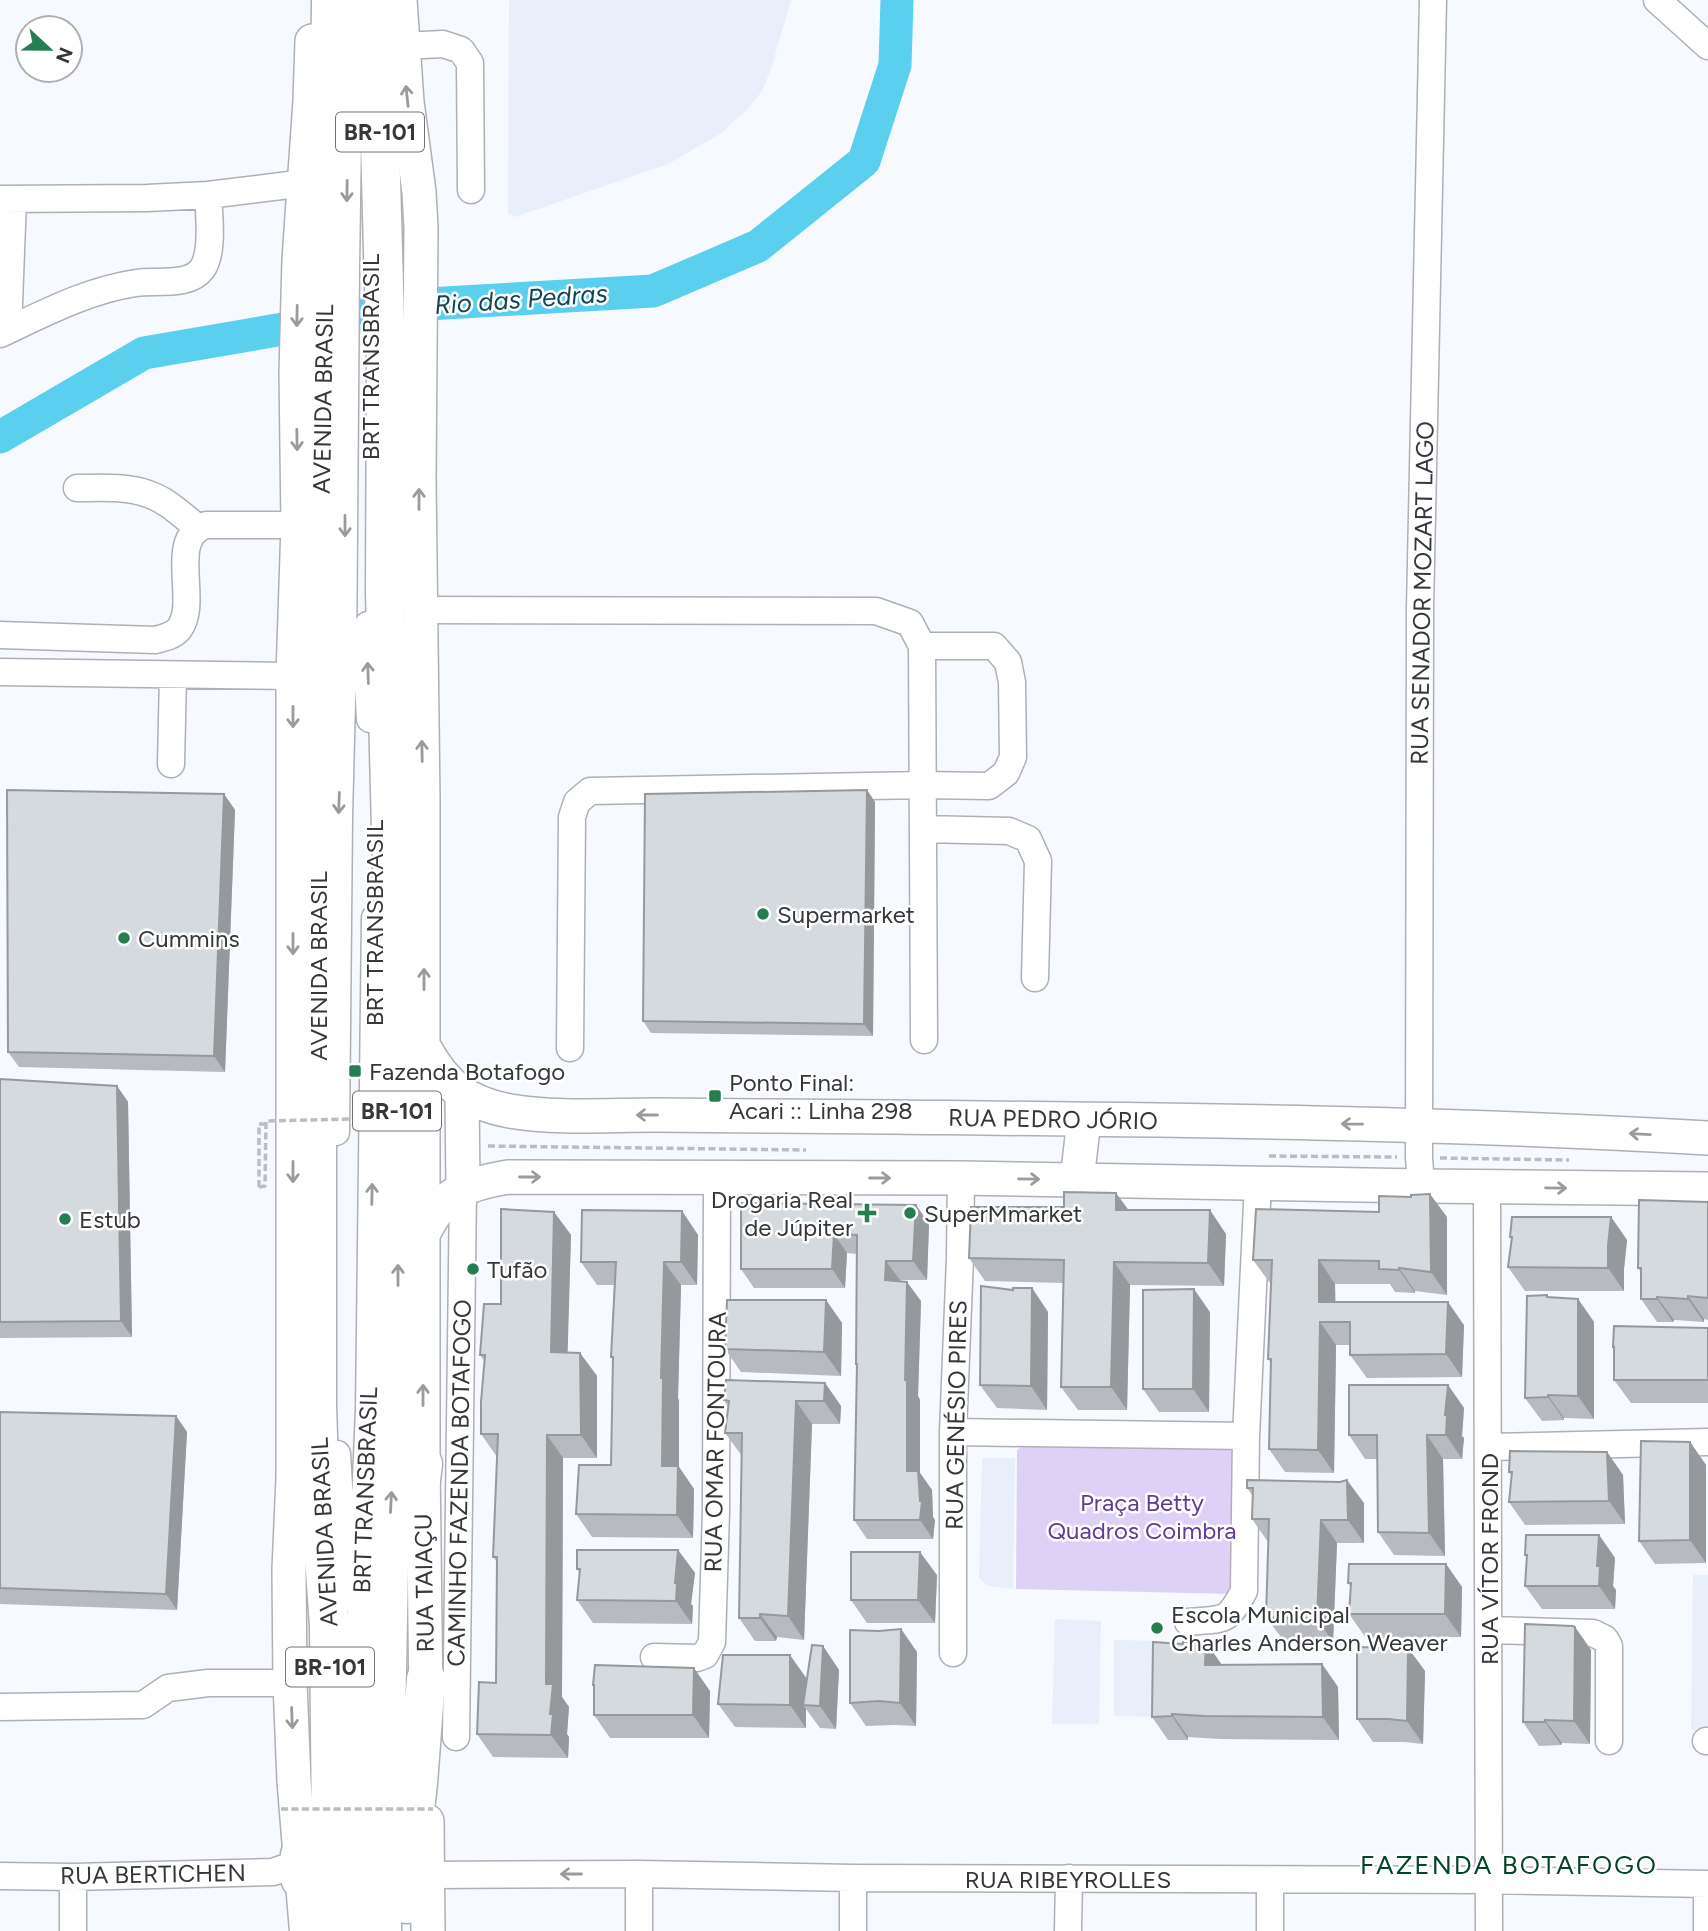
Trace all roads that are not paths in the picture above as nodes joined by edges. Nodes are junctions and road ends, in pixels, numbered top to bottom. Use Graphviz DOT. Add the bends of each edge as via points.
graph roads {
  1 [pos="313,0"];
  2 [pos="331,0"];
  3 [pos="350,0"];
  4 [pos="363,0"];
  5 [pos="378,0"];
  6 [pos="400,0"];
  7 [pos="1433,0"];
  8 [pos="1657,0"];
  9 [pos="402,46"];
  10 [pos="1708,47"];
  11 [pos="305,183"];
  12 [pos="471,190"];
  13 [pos="208,195"];
  14 [pos="7,199"];
  15 [pos="345,264"];
  16 [pos="4,332"];
  17 [pos="357,361"];
  18 [pos="77,488"];
  19 [pos="298,525"];
  20 [pos="198,528"];
  21 [pos="421,610"];
  22 [pos="0,635"];
  23 [pos="922,646"];
  24 [pos="0,672"];
  25 [pos="173,675"];
  26 [pos="293,676"];
  27 [pos="172,764"];
  28 [pos="923,785"];
  29 [pos="923,829"];
  30 [pos="1035,978"];
  31 [pos="924,1040"];
  32 [pos="424,1047"];
  33 [pos="570,1048"];
  34 [pos="451,1106"];
  35 [pos="1084,1120"];
  36 [pos="1420,1124"];
  37 [pos="1708,1138"];
  38 [pos="717,1177"];
  39 [pos="961,1178"];
  40 [pos="1077,1180"];
  41 [pos="1258,1183"];
  42 [pos="1421,1186"];
  43 [pos="1488,1187"];
  44 [pos="463,1188"];
  45 [pos="1708,1189"];
  46 [pos="423,1235"];
  47 [pos="953,1432"];
  48 [pos="1246,1436"];
  49 [pos="1708,1442"];
  50 [pos="1489,1447"];
  51 [pos="423,1464"];
  52 [pos="293,1478"];
  53 [pos="1245,1487"];
  54 [pos="1273,1488"];
  55 [pos="1188,1622"];
  56 [pos="1490,1630"];
  57 [pos="953,1653"];
  58 [pos="654,1657"];
  59 [pos="426,1679"];
  60 [pos="290,1683"];
  61 [pos="0,1707"];
  62 [pos="456,1737"];
  63 [pos="1609,1741"];
  64 [pos="332,1831"];
  65 [pos="300,1855"];
  66 [pos="383,1864"];
  67 [pos="639,1874"];
  68 [pos="428,1875"];
  69 [pos="0,1876"];
  70 [pos="73,1877"];
  71 [pos="853,1878"];
  72 [pos="1069,1878"];
  73 [pos="1489,1880"];
  74 [pos="1270,1881"];
  75 [pos="1707,1884"];
  76 [pos="73,1931"];
  77 [pos="293,1931"];
  78 [pos="309,1931"];
  79 [pos="332,1931"];
  80 [pos="349,1931"];
  81 [pos="362,1931"];
  82 [pos="382,1931"];
  83 [pos="407,1931"];
  84 [pos="428,1931"];
  85 [pos="639,1931"];
  86 [pos="853,1931"];
  87 [pos="1068,1931"];
  88 [pos="1270,1931"];
  89 [pos="1489,1931"];
  90 [pos="1707,1931"];
  1 -- 11 [label="main road, AVENIDA BRASIL"];
  2 -- 15 [label="highway, AVENIDA BRASIL / BR-101" via="330,98"];
  3 -- 15 [label="street, BRT TRANSBRASIL, one-way"];
  4 -- 15 [label="street, BRT TRANSBRASIL" via="363,87"];
  5 -- 15 [label="highway, AVENIDA BRASIL / BR-101"];
  6 -- 9 [label="main road, AVENIDA BRASIL"];
  7 -- 36 [label="street, RUA SENADOR MOZART LAGO" via="1420,608"];
  8 -- 10 [label="street"];
  9 -- 12 [label="street" via="443,44 461,50 470,63"];
  17 -- 9 [label="main road, AVENIDA BRASIL, one-way" via="422,261"];
  11 -- 13 [label="street"];
  11 -- 15 [label="main road, AVENIDA BRASIL"];
  13 -- 14 [label="street"];
  13 -- 16 [label="street" via="207,261 196,275 96,293"];
  14 -- 16 [label="street"];
  15 -- 17 [label="highway, AVENIDA BRASIL / BR-101, one-way"];
  15 -- 17 [label="highway, AVENIDA BRASIL / BR-101"];
  17 -- 19 [label="main road, AVENIDA BRASIL, one-way"];
  21 -- 17 [label="main road, AVENIDA BRASIL, one-way" via="419,478"];
  17 -- 64 [label="highway, AVENIDA BRASIL / BR-101" via="317,805 317,1404 329,1626"];
  66 -- 17 [label="highway, AVENIDA BRASIL / BR-101, one-way" via="398,1316 397,1069 385,592"];
  17 -- 80 [label="street, BRT TRANSBRASIL, one-way" via="338,844 334,1408 347,1608"];
  81 -- 17 [label="street, BRT TRANSBRASIL, one-way" via="360,1618 369,1410 376,836"];
  18 -- 20 [label="street" via="149,494"];
  19 -- 20 [label="street"];
  19 -- 26 [label="main road, AVENIDA BRASIL"];
  20 -- 22 [label="street" via="185,559 183,621 169,636 155,640"];
  21 -- 23 [label="street" via="876,611 909,624"];
  32 -- 21 [label="main road, AVENIDA BRASIL, one-way"];
  23 -- 28 [label="street"];
  23 -- 28 [label="street" via="994,646 1009,662 1013,745 1006,773 989,786"];
  24 -- 25 [label="street"];
  25 -- 26 [label="street"];
  25 -- 27 [label="street"];
  26 -- 52 [label="main road, AVENIDA BRASIL, one-way"];
  28 -- 29 [label="street"];
  28 -- 33 [label="street" via="590,791 577,802 572,817"];
  29 -- 30 [label="street" via="1009,831 1028,839 1038,861"];
  29 -- 31 [label="street"];
  32 -- 34 [label="main road, RUA PEDRO JÓRIO" via="446,1079"];
  32 -- 46 [label="main road, AVENIDA BRASIL"];
  35 -- 34 [label="main road, RUA PEDRO JÓRIO, one-way" via="543,1115"];
  34 -- 44 [label="main road"];
  36 -- 35 [label="main road, RUA PEDRO JÓRIO, one-way"];
  35 -- 40 [label="main road"];
  37 -- 36 [label="main road, RUA PEDRO JÓRIO, one-way"];
  36 -- 42 [label="street, RUA SENADOR MOZART LAGO"];
  38 -- 39 [label="main road, one-way"];
  44 -- 38 [label="main road, one-way" via="508,1177"];
  38 -- 58 [label="street, RUA OMAR FONTOURA" via="712,1642 705,1655 697,1658"];
  39 -- 40 [label="main road, one-way"];
  39 -- 47 [label="street, RUA GENÉSIO PIRES"];
  40 -- 41 [label="main road"];
  41 -- 42 [label="main road"];
  41 -- 48 [label="street"];
  42 -- 43 [label="main road"];
  43 -- 45 [label="main road, one-way"];
  43 -- 50 [label="street, RUA VÍTOR FROND"];
  44 -- 46 [label="main road" via="444,1203"];
  44 -- 62 [label="street, CAMINHO FAZENDA BOTAFOGO"];
  51 -- 46 [label="main road, RUA TAIAÇU, one-way"];
  47 -- 48 [label="street"];
  47 -- 57 [label="street, RUA GENÉSIO PIRES"];
  48 -- 53 [label="street"];
  49 -- 50 [label="street"];
  50 -- 56 [label="street, RUA VÍTOR FROND"];
  51 -- 59 [label="main road, RUA TAIAÇU"];
  51 -- 66 [label="highway"];
  52 -- 60 [label="main road, AVENIDA BRASIL"];
  52 -- 64 [label="highway" via="304,1531 323,1775"];
  53 -- 54 [label="street"];
  53 -- 55 [label="street" via="1244,1591 1225,1618"];
  56 -- 63 [label="street" via="1593,1633 1605,1639 1609,1646"];
  56 -- 73 [label="street, RUA VÍTOR FROND"];
  59 -- 68 [label="main road, RUA TAIAÇU"];
  59 -- 83 [label="highway"];
  60 -- 61 [label="street" via="168,1688 143,1705"];
  60 -- 65 [label="main road, AVENIDA BRASIL, one-way"];
  64 -- 79 [label="highway, AVENIDA BRASIL / BR-101"];
  65 -- 70 [label="street, RUA BERTICHEN" via="290,1866 273,1871"];
  65 -- 77 [label="main road, AVENIDA BRASIL"];
  65 -- 78 [label="highway, AVENIDA BRASIL"];
  66 -- 82 [label="highway, AVENIDA BRASIL / BR-101"];
  67 -- 68 [label="street, RUA RIBEYROLLES, one-way"];
  67 -- 71 [label="street, RUA RIBEYROLLES"];
  67 -- 85 [label="street"];
  68 -- 84 [label="main road, RUA TAIAÇU"];
  69 -- 70 [label="street, RUA BERTICHEN"];
  70 -- 76 [label="street"];
  71 -- 72 [label="street, RUA RIBEYROLLES"];
  71 -- 86 [label="street"];
  72 -- 74 [label="street, RUA RIBEYROLLES"];
  72 -- 87 [label="street"];
  73 -- 74 [label="street, RUA RIBEYROLLES"];
  73 -- 75 [label="street, RUA RIBEYROLLES"];
  73 -- 89 [label="street, RUA VÍTOR FROND"];
  74 -- 88 [label="street"];
  75 -- 90 [label="street"];
}
